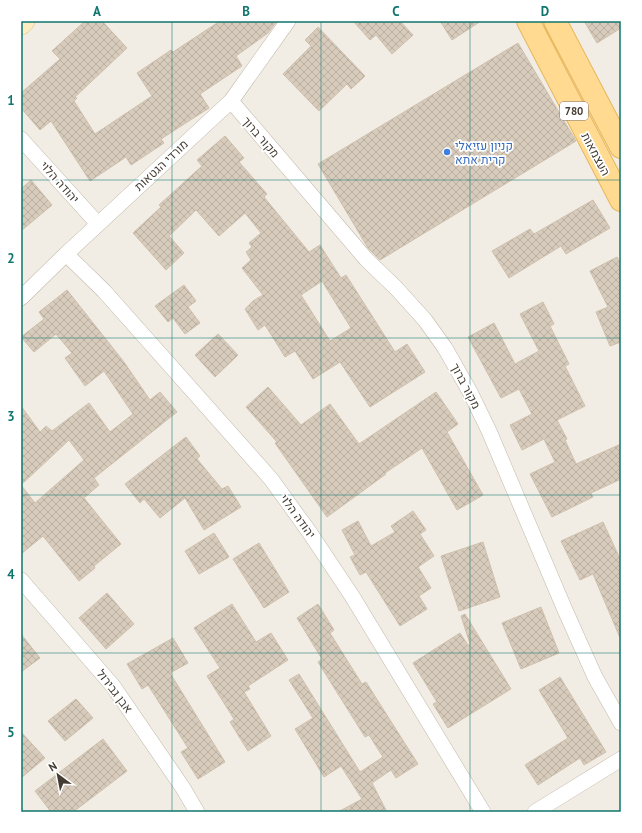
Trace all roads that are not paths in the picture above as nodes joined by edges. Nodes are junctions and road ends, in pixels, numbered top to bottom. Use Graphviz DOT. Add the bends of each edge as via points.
graph roads {
  1 [pos="24,21"];
  2 [pos="288,21"];
  3 [pos="528,21"];
  4 [pos="555,21"];
  5 [pos="21,24"];
  6 [pos="231,101"];
  7 [pos="21,139"];
  8 [pos="621,147"];
  9 [pos="621,200"];
  10 [pos="98,224"];
  11 [pos="66,254"];
  12 [pos="21,298"];
  13 [pos="21,580"];
  14 [pos="621,724"];
  15 [pos="621,759"];
  16 [pos="197,812"];
  17 [pos="483,812"];
  18 [pos="535,812"];
  1 -- 5 [label="main road"];
  2 -- 6 [label="street, מורדי הגטאות"];
  3 -- 9 [label="main road, העצמאות / 780"];
  4 -- 8 [label="main road, 780"];
  6 -- 10 [label="street, מורדי הגטאות"];
  6 -- 14 [label="street, מקור ברוך" via="366,258 421,315 445,348 489,431 571,624 595,677"];
  7 -- 10 [label="street, יהודה הלוי"];
  10 -- 11 [label="street, מורדי הגטאות"];
  11 -- 12 [label="street, מורדי הגטאות"];
  11 -- 17 [label="street, יהודה הלוי" via="109,296 276,485 352,596"];
  13 -- 16 [label="street, אבן גבירול" via="114,686"];
  15 -- 18 [label="street"];
}
